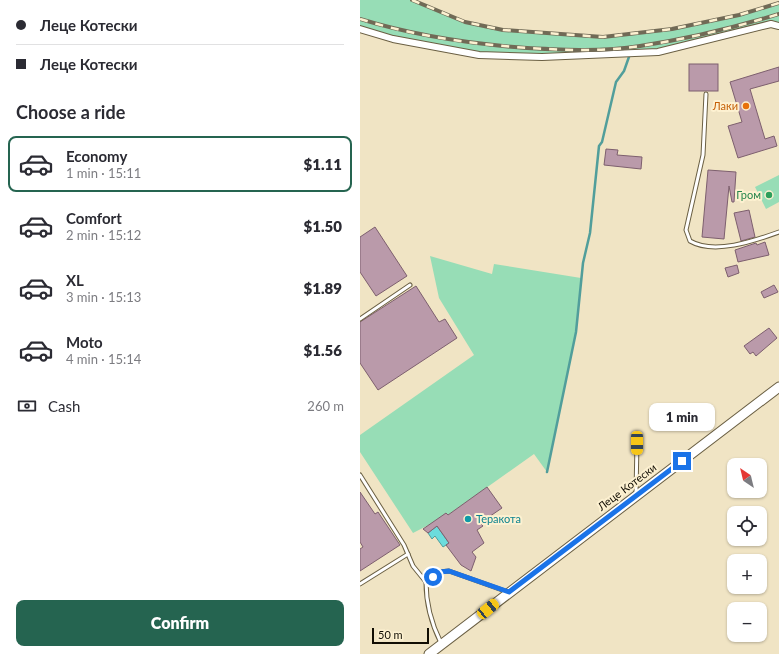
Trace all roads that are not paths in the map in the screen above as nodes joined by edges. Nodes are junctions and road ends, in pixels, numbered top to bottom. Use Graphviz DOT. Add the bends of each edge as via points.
graph roads {
  1 [pos="779,26"];
  2 [pos="360,29"];
  3 [pos="706,94"];
  4 [pos="779,232"];
  5 [pos="410,285"];
  6 [pos="360,320"];
  7 [pos="779,387"];
  8 [pos="637,443"];
  9 [pos="360,475"];
  10 [pos="636,496"];
  11 [pos="408,554"];
  12 [pos="426,582"];
  13 [pos="360,584"];
  14 [pos="509,592"];
  15 [pos="442,644"];
  16 [pos="429,654"];
  1 -- 2 [label="street" via="771,24 658,52 542,57 479,56 393,39"];
  3 -- 4 [label="lane" via="703,155 686,230 690,241 700,246 731,246"];
  5 -- 6 [label="lane"];
  7 -- 10 [label="main road, Леце Котески"];
  8 -- 10 [label="lane"];
  9 -- 11 [label="lane"];
  10 -- 14 [label="main road, Леце Котески"];
  11 -- 12 [label="lane" via="413,566"];
  11 -- 13 [label="lane"];
  12 -- 14 [label="lane" via="440,572 449,571"];
  12 -- 15 [label="lane" via="428,607 433,626"];
  14 -- 15 [label="main road, Леце Котески"];
  15 -- 16 [label="main road, Леце Котески"];
}
